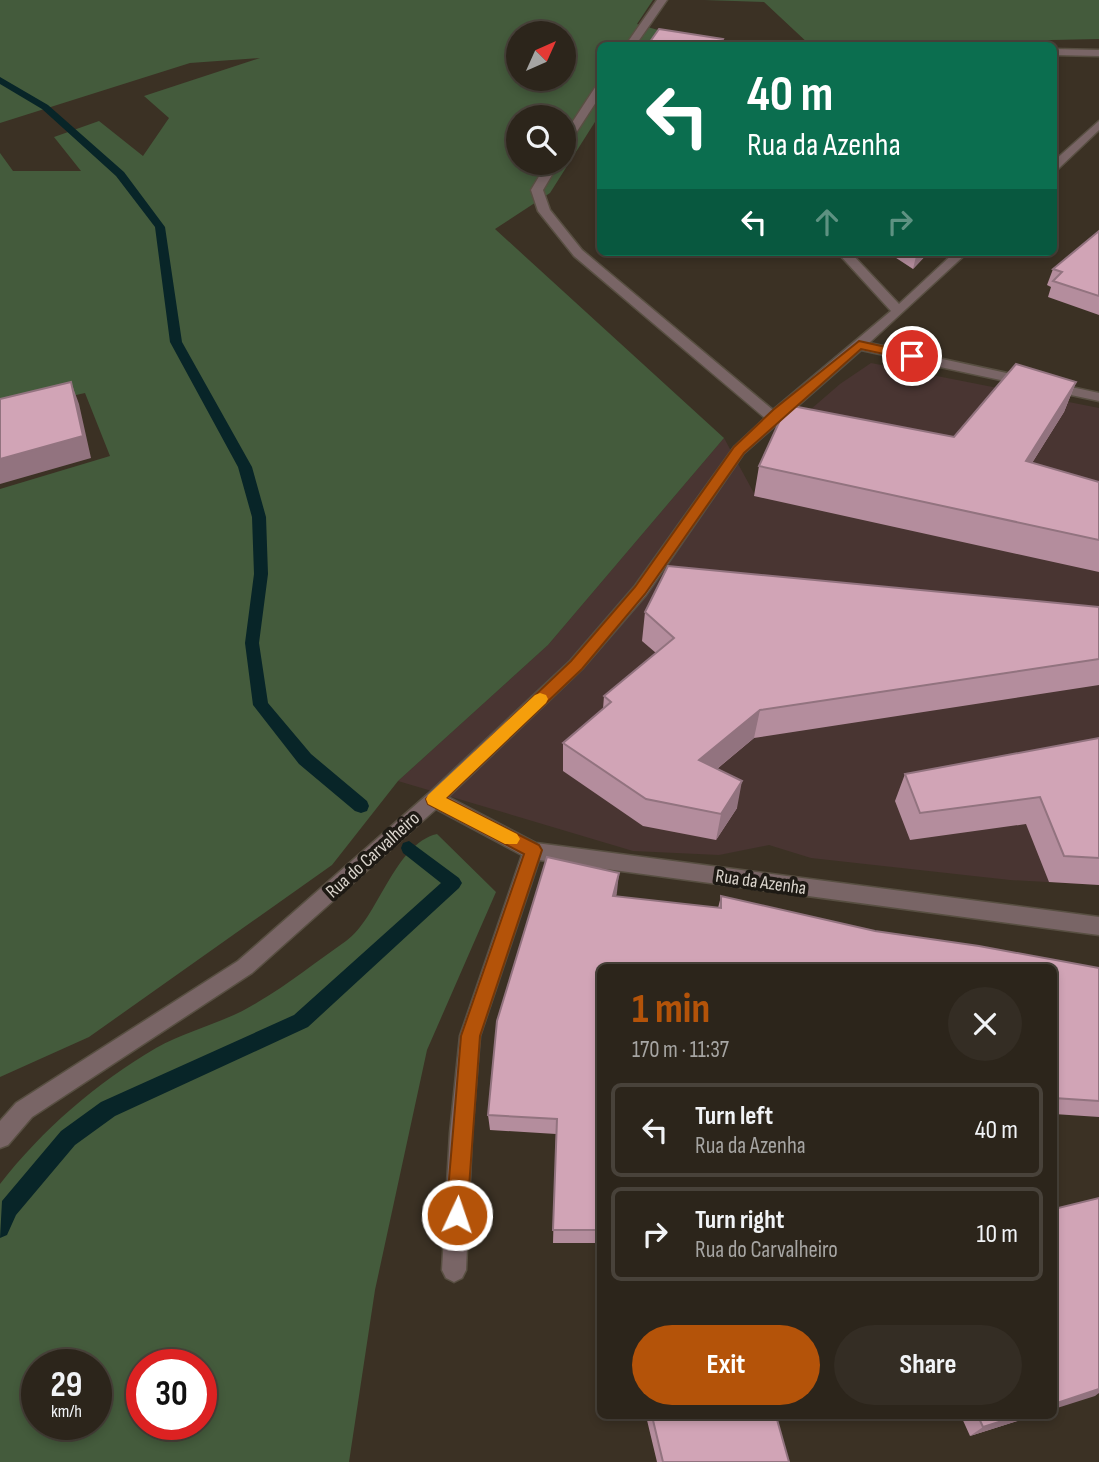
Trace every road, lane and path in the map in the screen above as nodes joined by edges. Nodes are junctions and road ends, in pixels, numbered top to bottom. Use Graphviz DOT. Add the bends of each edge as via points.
graph roads {
  1 [pos="663,0"];
  2 [pos="633,42"];
  3 [pos="1057,52"];
  4 [pos="1099,52"];
  5 [pos="597,93"];
  6 [pos="1099,124"];
  7 [pos="576,125"];
  8 [pos="1057,164"];
  9 [pos="546,175"];
  10 [pos="847,256"];
  11 [pos="958,256"];
  12 [pos="899,311"];
  13 [pos="859,345"];
  14 [pos="1099,397"];
  15 [pos="774,418"];
  16 [pos="434,799"];
  17 [pos="533,850"];
  18 [pos="1099,926"];
  19 [pos="0,1137"];
  20 [pos="454,1270"];
  1 -- 2 [label="street"];
  3 -- 4 [label="street"];
  5 -- 7 [label="street"];
  6 -- 8 [label="street"];
  9 -- 15 [label="street" via="537,190 544,211 578,253"];
  10 -- 12 [label="street"];
  11 -- 12 [label="street, Rua do Carvalheiro"];
  12 -- 13 [label="street, Rua do Carvalheiro"];
  13 -- 14 [label="street"];
  13 -- 15 [label="street, Rua do Carvalheiro"];
  15 -- 16 [label="street, Rua do Carvalheiro" via="739,450 640,590 576,665"];
  16 -- 17 [label="street, Rua da Azenha"];
  16 -- 19 [label="street, Rua do Carvalheiro" via="245,967 24,1110"];
  17 -- 18 [label="street, Rua da Azenha"];
  17 -- 20 [label="street" via="470,1036"];
}
